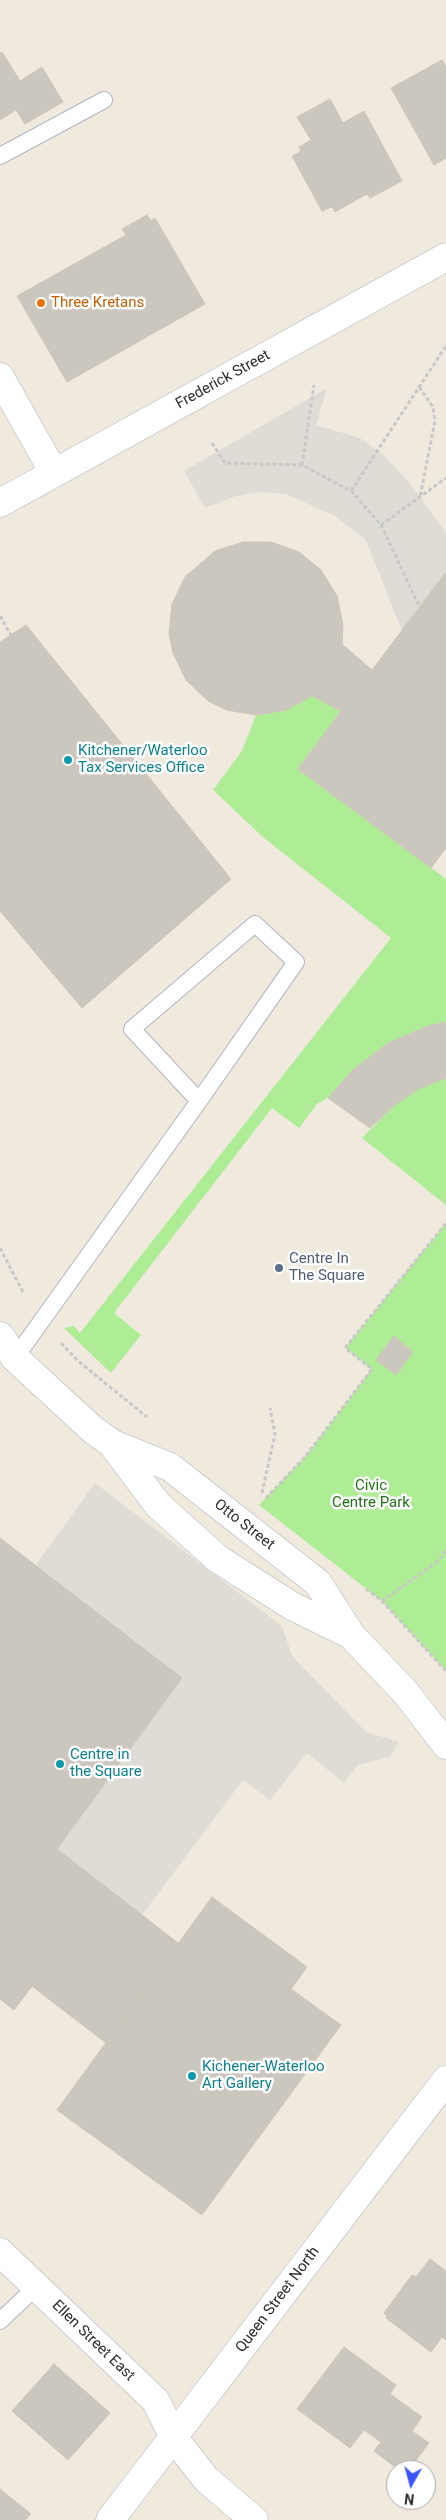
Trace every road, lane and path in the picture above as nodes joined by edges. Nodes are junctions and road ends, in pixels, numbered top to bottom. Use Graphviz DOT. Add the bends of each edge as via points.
graph roads {
  1 [pos="104,100"];
  2 [pos="0,156"];
  3 [pos="446,257"];
  4 [pos="446,346"];
  5 [pos="440,354"];
  6 [pos="446,358"];
  7 [pos="0,377"];
  8 [pos="314,385"];
  9 [pos="419,386"];
  10 [pos="212,443"];
  11 [pos="302,465"];
  12 [pos="54,473"];
  13 [pos="446,478"];
  14 [pos="351,491"];
  15 [pos="420,497"];
  16 [pos="0,503"];
  17 [pos="381,525"];
  18 [pos="420,608"];
  19 [pos="0,616"];
  20 [pos="10,635"];
  21 [pos="199,1101"];
  22 [pos="446,1223"];
  23 [pos="8,1347"];
  24 [pos="270,1408"];
  25 [pos="113,1444"];
  26 [pos="261,1496"];
  27 [pos="259,1506"];
  28 [pos="446,1550"];
  29 [pos="382,1602"];
  30 [pos="351,1635"];
  31 [pos="446,1745"];
  32 [pos="446,2080"];
  33 [pos="0,2252"];
  34 [pos="36,2287"];
  35 [pos="0,2321"];
  36 [pos="174,2438"];
  37 [pos="110,2520"];
  38 [pos="254,2520"];
  1 -- 2 [label="lane"];
  3 -- 12 [label="street, Frederick Street"];
  4 -- 5 [label="path"];
  5 -- 6 [label="path"];
  5 -- 9 [label="path"];
  7 -- 12 [label="street"];
  8 -- 11 [label="path"];
  9 -- 14 [label="path"];
  9 -- 15 [label="path" via="432,407 435,421"];
  10 -- 11 [label="path" via="226,463"];
  11 -- 14 [label="path"];
  12 -- 16 [label="street, Frederick Street"];
  13 -- 15 [label="path"];
  14 -- 17 [label="path"];
  15 -- 17 [label="path"];
  17 -- 18 [label="path"];
  19 -- 20 [label="path"];
  21 -- 21 [label="lane" via="132,1029 255,924 296,962"];
  21 -- 23 [label="lane"];
  22 -- 27 [label="path" via="346,1348 372,1369 305,1457"];
  23 -- 25 [label="street, Otto Street" via="93,1430"];
  24 -- 26 [label="path" via="274,1434"];
  25 -- 30 [label="street, Otto Street" via="158,1505 218,1559 292,1606"];
  25 -- 30 [label="street, Otto Street" via="170,1467 318,1583"];
  28 -- 29 [label="path" via="437,1562"];
  30 -- 31 [label="street, Otto Street" via="406,1694"];
  32 -- 36 [label="street, Queen Street North"];
  33 -- 34 [label="street, Ellen Street East"];
  34 -- 35 [label="lane"];
  34 -- 36 [label="street, Ellen Street East" via="156,2401"];
  36 -- 37 [label="street, Queen Street North"];
  36 -- 38 [label="street, Ellen Street East" via="206,2478"];
}
